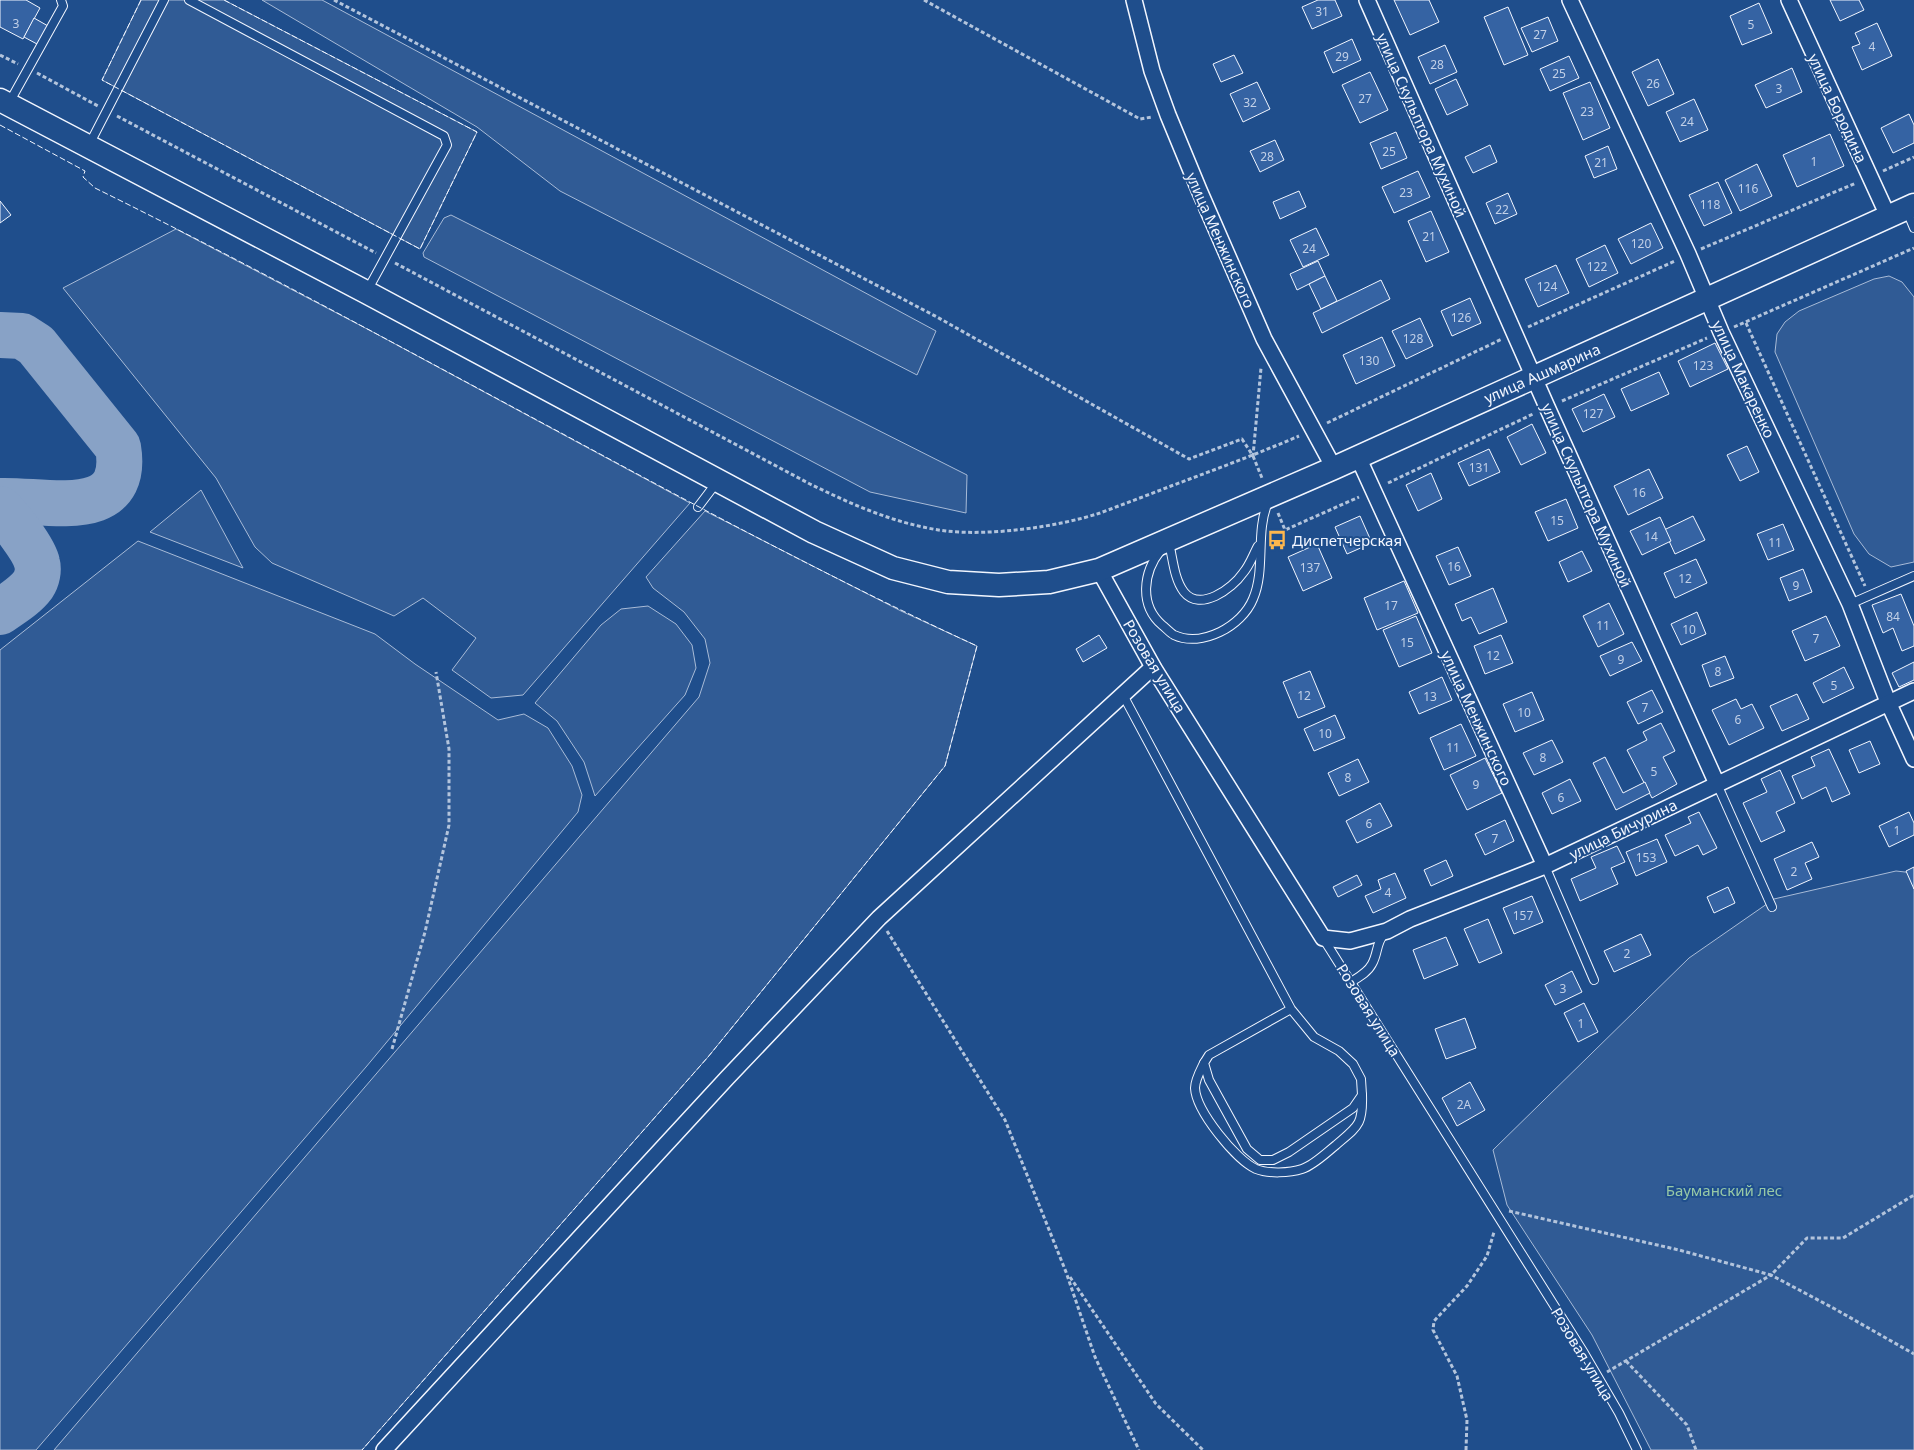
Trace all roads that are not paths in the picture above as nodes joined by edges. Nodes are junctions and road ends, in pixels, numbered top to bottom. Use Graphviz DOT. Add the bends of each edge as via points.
graph roads {
  1 [pos="61,0"];
  2 [pos="164,0"];
  3 [pos="190,0"];
  4 [pos="1134,0"];
  5 [pos="1367,0"];
  6 [pos="1570,0"];
  7 [pos="1789,0"];
  8 [pos="4,102"];
  9 [pos="88,146"];
  10 [pos="1905,214"];
  11 [pos="366,292"];
  12 [pos="1708,298"];
  13 [pos="1534,377"];
  14 [pos="1358,457"];
  15 [pos="1334,468"];
  16 [pos="718,481"];
  17 [pos="1270,496"];
  18 [pos="698,507"];
  19 [pos="1169,541"];
  20 [pos="1260,541"];
  21 [pos="1099,570"];
  22 [pos="1914,576"];
  23 [pos="1850,604"];
  24 [pos="1153,667"];
  25 [pos="1914,691"];
  26 [pos="1123,695"];
  27 [pos="1888,702"];
  28 [pos="1914,759"];
  29 [pos="1717,784"];
  30 [pos="1545,866"];
  31 [pos="1772,907"];
  32 [pos="1387,931"];
  33 [pos="1323,938"];
  34 [pos="1594,980"];
  35 [pos="1351,982"];
  36 [pos="1291,1009"];
  37 [pos="1204,1063"];
  38 [pos="1362,1094"];
  39 [pos="1260,1160"];
  40 [pos="1256,1169"];
  41 [pos="384,1450"];
  42 [pos="1637,1450"];
  1 -- 8 [label="lane" via="64,6"];
  2 -- 9 [label="lane"];
  3 -- 11 [label="lane" via="444,136 447,145"];
  4 -- 15 [label="street, улица Менжинского" via="1152,71 1168,115 1264,339"];
  5 -- 13 [label="street, улица Скульптора Мухиной"];
  6 -- 12 [label="street, улица Макаренко"];
  7 -- 10 [label="street, улица Бородина" via="1870,177"];
  8 -- 9 [label="street, улица Ашмарина"];
  9 -- 11 [label="street, улица Ашмарина"];
  10 -- 12 [label="street, улица Ашмарина"];
  11 -- 16 [label="street, улица Ашмарина"];
  12 -- 13 [label="street, улица Ашмарина"];
  12 -- 23 [label="street, улица Макаренко" via="1721,332"];
  13 -- 14 [label="street, улица Ашмарина"];
  13 -- 29 [label="street, улица Скульптора Мухиной"];
  14 -- 15 [label="street, улица Ашмарина"];
  14 -- 30 [label="street, улица Менжинского"];
  15 -- 17 [label="street, улица Ашмарина"];
  16 -- 18 [label="lane"];
  16 -- 21 [label="street, улица Ашмарина" via="814,532 893,568 948,582 999,585 1049,582"];
  17 -- 19 [label="street, улица Ашмарина"];
  17 -- 20 [label="lane"];
  19 -- 20 [label="lane" via="1179,583 1190,598 1198,600 1214,596 1236,582 1245,572"];
  19 -- 20 [label="lane" via="1155,558 1147,576 1146,593 1158,622 1173,635 1190,639 1211,636 1244,615 1253,599 1257,582"];
  19 -- 21 [label="street, улица Ашмарина"];
  21 -- 24 [label="street, Розовая улица"];
  22 -- 23 [label="lane"];
  23 -- 27 [label="street, улица Макаренко"];
  24 -- 26 [label="street"];
  24 -- 33 [label="street, Розовая улица"];
  25 -- 27 [label="street, улица Бичурина"];
  26 -- 36 [label="lane"];
  26 -- 41 [label="street" via="879,918"];
  27 -- 28 [label="street, улица Макаренко"];
  27 -- 29 [label="street, улица Бичурина"];
  29 -- 30 [label="street, улица Бичурина"];
  29 -- 31 [label="lane, улица Скульптора Мухиной"];
  30 -- 32 [label="street, улица Бичурина"];
  30 -- 34 [label="lane, улица Менжинского"];
  32 -- 33 [label="street, улица Бичурина" via="1350,941"];
  32 -- 35 [label="lane" via="1380,940 1373,963"];
  33 -- 35 [label="lane, Розовая улица"];
  35 -- 42 [label="lane, Розовая улица" via="1598,1377"];
  36 -- 37 [label="lane" via="1210,1055"];
  36 -- 38 [label="lane" via="1314,1037 1339,1051 1353,1064 1361,1079"];
  37 -- 39 [label="lane" via="1209,1080 1246,1149"];
  37 -- 40 [label="lane" via="1195,1089 1204,1113 1219,1136"];
  38 -- 39 [label="lane" via="1353,1108 1288,1152 1273,1160"];
  38 -- 40 [label="lane" via="1363,1115 1356,1128 1321,1158 1302,1169 1279,1172"];
  39 -- 40 [label="lane"];
}
